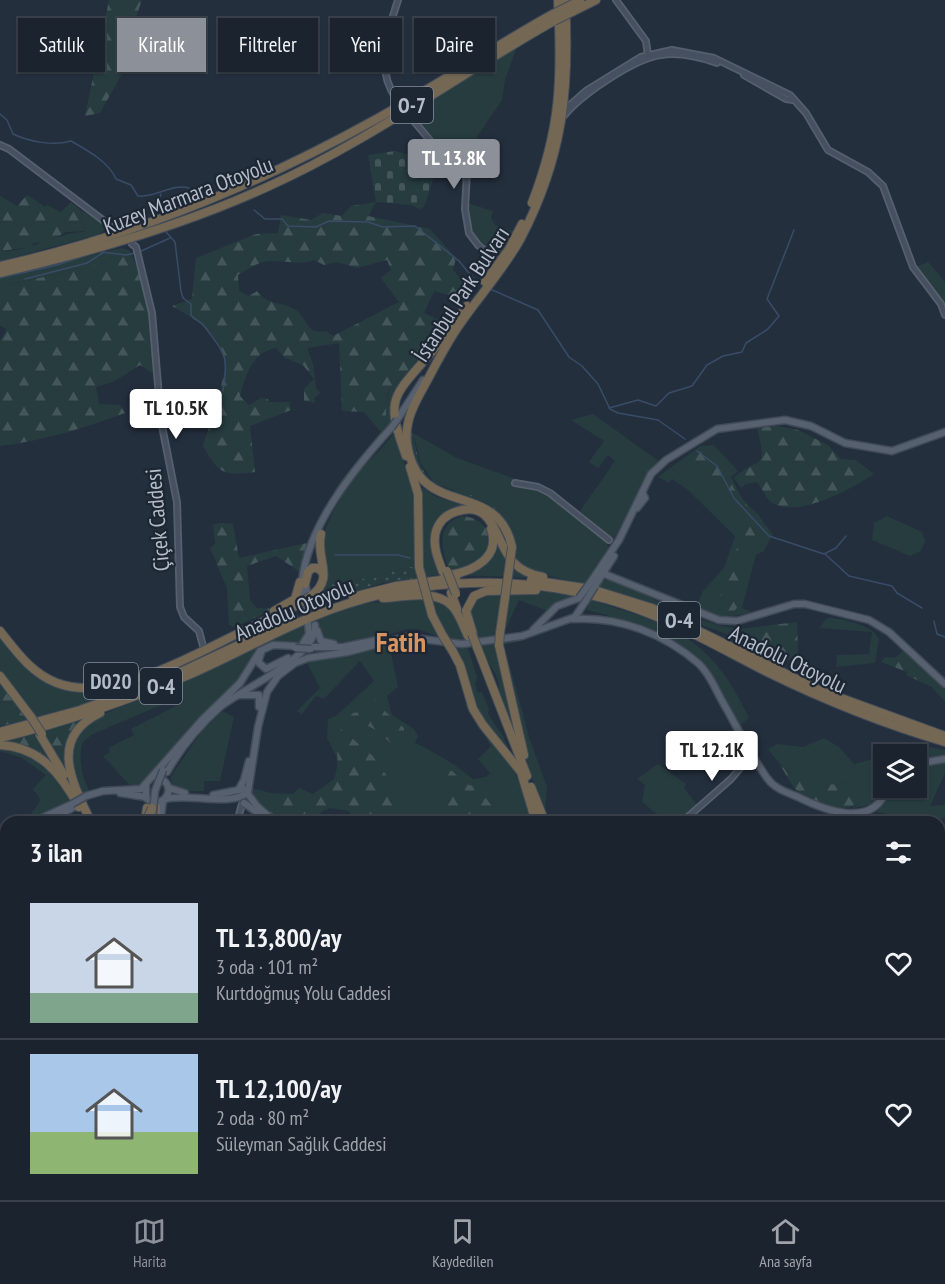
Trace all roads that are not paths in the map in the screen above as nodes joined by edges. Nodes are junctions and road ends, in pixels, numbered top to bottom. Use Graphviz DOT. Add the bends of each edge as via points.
graph roads {
  1 [pos="398,0"];
  2 [pos="558,0"];
  3 [pos="580,0"];
  4 [pos="596,0"];
  5 [pos="616,0"];
  6 [pos="569,6"];
  7 [pos="554,18"];
  8 [pos="648,56"];
  9 [pos="397,100"];
  10 [pos="564,110"];
  11 [pos="408,114"];
  12 [pos="0,146"];
  13 [pos="112,227"];
  14 [pos="132,244"];
  15 [pos="501,265"];
  16 [pos="0,266"];
  17 [pos="0,273"];
  18 [pos="945,315"];
  19 [pos="458,317"];
  20 [pos="418,396"];
  21 [pos="395,426"];
  22 [pos="945,434"];
  23 [pos="516,483"];
  24 [pos="641,495"];
  25 [pos="321,534"];
  26 [pos="609,540"];
  27 [pos="619,540"];
  28 [pos="611,552"];
  29 [pos="607,571"];
  30 [pos="445,572"];
  31 [pos="596,575"];
  32 [pos="302,583"];
  33 [pos="396,586"];
  34 [pos="592,586"];
  35 [pos="311,595"];
  36 [pos="581,597"];
  37 [pos="569,602"];
  38 [pos="343,605"];
  39 [pos="301,606"];
  40 [pos="552,611"];
  41 [pos="580,612"];
  42 [pos="570,619"];
  43 [pos="312,622"];
  44 [pos="561,623"];
  45 [pos="0,625"];
  46 [pos="0,631"];
  47 [pos="236,632"];
  48 [pos="412,633"];
  49 [pos="471,635"];
  50 [pos="402,640"];
  51 [pos="377,642"];
  52 [pos="203,646"];
  53 [pos="295,647"];
  54 [pos="296,657"];
  55 [pos="288,658"];
  56 [pos="0,678"];
  57 [pos="945,684"];
  58 [pos="137,696"];
  59 [pos="226,703"];
  60 [pos="212,712"];
  61 [pos="261,713"];
  62 [pos="202,720"];
  63 [pos="0,730"];
  64 [pos="945,736"];
  65 [pos="0,738"];
  66 [pos="945,742"];
  67 [pos="0,745"];
  68 [pos="753,753"];
  69 [pos="945,759"];
  70 [pos="927,762"];
  71 [pos="165,771"];
  72 [pos="523,771"];
  73 [pos="149,781"];
  74 [pos="168,786"];
  75 [pos="237,790"];
  76 [pos="248,794"];
  77 [pos="883,798"];
  78 [pos="234,799"];
  79 [pos="154,803"];
  80 [pos="243,803"];
  81 [pos="81,804"];
  82 [pos="49,816"];
  83 [pos="58,816"];
  84 [pos="86,816"];
  85 [pos="149,816"];
  86 [pos="155,816"];
  87 [pos="239,816"];
  88 [pos="261,816"];
  89 [pos="269,816"];
  90 [pos="540,816"];
  91 [pos="541,816"];
  92 [pos="689,816"];
  1 -- 9 [label="street" via="383,58 385,80"];
  2 -- 10 [label="highway, İstanbul Park Bulvarı"];
  3 -- 6 [label="highway, Kuzey Marmara Otoyolu / O-7"];
  4 -- 6 [label="highway, Kuzey Marmara Otoyolu / O-7"];
  5 -- 8 [label="street" via="646,42"];
  6 -- 7 [label="highway, Kuzey Marmara Otoyolu / O-7, bridge"];
  6 -- 10 [label="highway, İstanbul Park Bulvarı"];
  7 -- 16 [label="highway, Kuzey Marmara Otoyolu / O-7" via="369,123 169,217"];
  7 -- 17 [label="highway, Kuzey Marmara Otoyolu / O-7" via="365,134 269,187 121,241"];
  8 -- 10 [label="street"];
  8 -- 10 [label="street" via="624,66"];
  8 -- 18 [label="street" via="672,54 716,62 793,100 806,112 828,150 868,172 884,186 913,267"];
  10 -- 15 [label="highway, İstanbul Park Bulvarı" via="543,191 520,240"];
  11 -- 15 [label="street" via="433,144 464,163 469,233"];
  12 -- 13 [label="street"];
  14 -- 52 [label="street, Çiçek Caddesi" via="136,247 152,313 161,421 177,502 180,607 184,618 199,631"];
  15 -- 19 [label="highway, İstanbul Park Bulvarı"];
  15 -- 20 [label="highway, İstanbul Park Bulvarı" via="454,331"];
  19 -- 21 [label="main road, İstanbul Park Bulvarı"];
  19 -- 72 [label="highway, İstanbul Park Bulvarı, bridge" via="405,381 397,396 395,425 416,485 419,567 432,615 462,672 473,709 492,738"];
  20 -- 21 [label="main road"];
  20 -- 72 [label="highway, İstanbul Park Bulvarı, bridge" via="407,435 420,476 434,491 491,511 512,547 499,645 516,713"];
  21 -- 25 [label="main road, İstanbul Park Bulvarı" via="349,482"];
  21 -- 32 [label="main road, İstanbul Park Bulvarı" via="345,481 320,526"];
  22 -- 24 [label="main road" via="892,451 844,444 812,426 785,420 724,427 662,464 648,478"];
  23 -- 26 [label="street" via="550,493"];
  24 -- 27 [label="main road"];
  24 -- 29 [label="main road"];
  25 -- 32 [label="main road, İstanbul Park Bulvarı"];
  25 -- 35 [label="highway" via="318,550 325,576 320,589"];
  26 -- 27 [label="street"];
  26 -- 28 [label="street"];
  27 -- 28 [label="main road"];
  28 -- 31 [label="main road"];
  29 -- 31 [label="main road"];
  29 -- 34 [label="main road"];
  29 -- 57 [label="main road" via="719,620 737,621 794,604 869,620 897,639"];
  30 -- 33 [label="highway" via="439,547 443,527 458,514 482,518 493,540 481,563 458,573"];
  30 -- 34 [label="highway" via="435,547 438,527 450,514 471,510 484,514 490,521 506,554 521,569 536,576"];
  30 -- 49 [label="highway, bridge"];
  31 -- 34 [label="main road"];
  32 -- 35 [label="highway" via="312,568 323,573"];
  32 -- 39 [label="main road, İstanbul Park Bulvarı"];
  32 -- 47 [label="highway" via="291,602"];
  33 -- 34 [label="highway, Anadolu Otoyolu / O-4" via="477,577"];
  33 -- 63 [label="highway, Anadolu Otoyolu / O-4" via="329,604 153,684 41,721"];
  34 -- 36 [label="main road, bridge"];
  34 -- 64 [label="highway, Anadolu Otoyolu / O-4" via="652,608 819,690"];
  35 -- 39 [label="highway, D020, bridge"];
  36 -- 37 [label="main road"];
  36 -- 38 [label="highway, Anadolu Otoyolu / O-4" via="514,583 472,582 406,590"];
  36 -- 41 [label="main road"];
  36 -- 49 [label="highway" via="520,590 480,592 467,607"];
  36 -- 66 [label="highway, Anadolu Otoyolu / O-4" via="656,615 795,685 876,719"];
  37 -- 40 [label="main road"];
  37 -- 41 [label="main road" via="578,603"];
  38 -- 49 [label="highway" via="378,599 439,598 453,607"];
  38 -- 58 [label="highway, Anadolu Otoyolu / O-4"];
  39 -- 47 [label="highway, D020"];
  40 -- 44 [label="main road" via="553,620"];
  40 -- 48 [label="main road" via="540,626 519,634 454,642"];
  41 -- 42 [label="main road"];
  42 -- 44 [label="main road"];
  42 -- 68 [label="main road" via="604,618 628,625 662,640 697,663 710,678"];
  43 -- 51 [label="main road" via="319,638 328,644"];
  43 -- 54 [label="main road" via="313,639"];
  43 -- 55 [label="main road" via="306,640"];
  44 -- 50 [label="main road" via="522,636 462,644 417,637"];
  45 -- 52 [label="highway, D020" via="41,670 61,681 84,684 136,673"];
  46 -- 47 [label="highway, D020" via="45,678 67,687 86,688 145,675 188,658"];
  47 -- 52 [label="highway, D020"];
  48 -- 50 [label="main road"];
  48 -- 51 [label="main road"];
  49 -- 72 [label="highway, bridge"];
  50 -- 51 [label="main road"];
  51 -- 53 [label="main road, bridge"];
  51 -- 61 [label="main road" via="295,663 270,687"];
  53 -- 55 [label="main road" via="268,650 259,656 258,662 266,669"];
  53 -- 60 [label="main road" via="273,645 260,651 240,683"];
  54 -- 59 [label="main road"];
  54 -- 61 [label="main road" via="267,686"];
  55 -- 60 [label="main road"];
  56 -- 81 [label="highway, bridge" via="41,734"];
  58 -- 65 [label="highway, Anadolu Otoyolu / O-4"];
  58 -- 81 [label="highway" via="88,719 71,738 69,764"];
  59 -- 60 [label="main road"];
  59 -- 75 [label="main road" via="244,694 256,694 261,699 246,777"];
  60 -- 62 [label="main road"];
  60 -- 71 [label="main road"];
  60 -- 74 [label="main road" via="173,768"];
  61 -- 76 [label="main road"];
  62 -- 71 [label="main road"];
  62 -- 73 [label="main road"];
  67 -- 81 [label="highway" via="22,749 47,762"];
  68 -- 77 [label="main road" via="775,787 835,812 850,814 875,807"];
  68 -- 92 [label="street" via="732,779"];
  69 -- 70 [label="main road"];
  71 -- 79 [label="main road, bridge"];
  72 -- 90 [label="highway"];
  72 -- 91 [label="highway"];
  73 -- 74 [label="main road" via="158,778"];
  73 -- 79 [label="main road" via="144,793"];
  73 -- 81 [label="main road" via="136,791 103,791"];
  74 -- 75 [label="main road" via="178,793 213,795"];
  74 -- 79 [label="main road"];
  75 -- 76 [label="main road"];
  75 -- 78 [label="main road"];
  76 -- 78 [label="main road"];
  76 -- 80 [label="main road"];
  76 -- 89 [label="main road"];
  78 -- 79 [label="main road" via="183,796"];
  78 -- 80 [label="main road"];
  79 -- 81 [label="main road" via="111,793"];
  79 -- 85 [label="highway, bridge"];
  79 -- 86 [label="highway, bridge"];
  80 -- 87 [label="street"];
  80 -- 88 [label="main road"];
  81 -- 82 [label="main road"];
  81 -- 83 [label="main road"];
  81 -- 84 [label="highway"];
}
